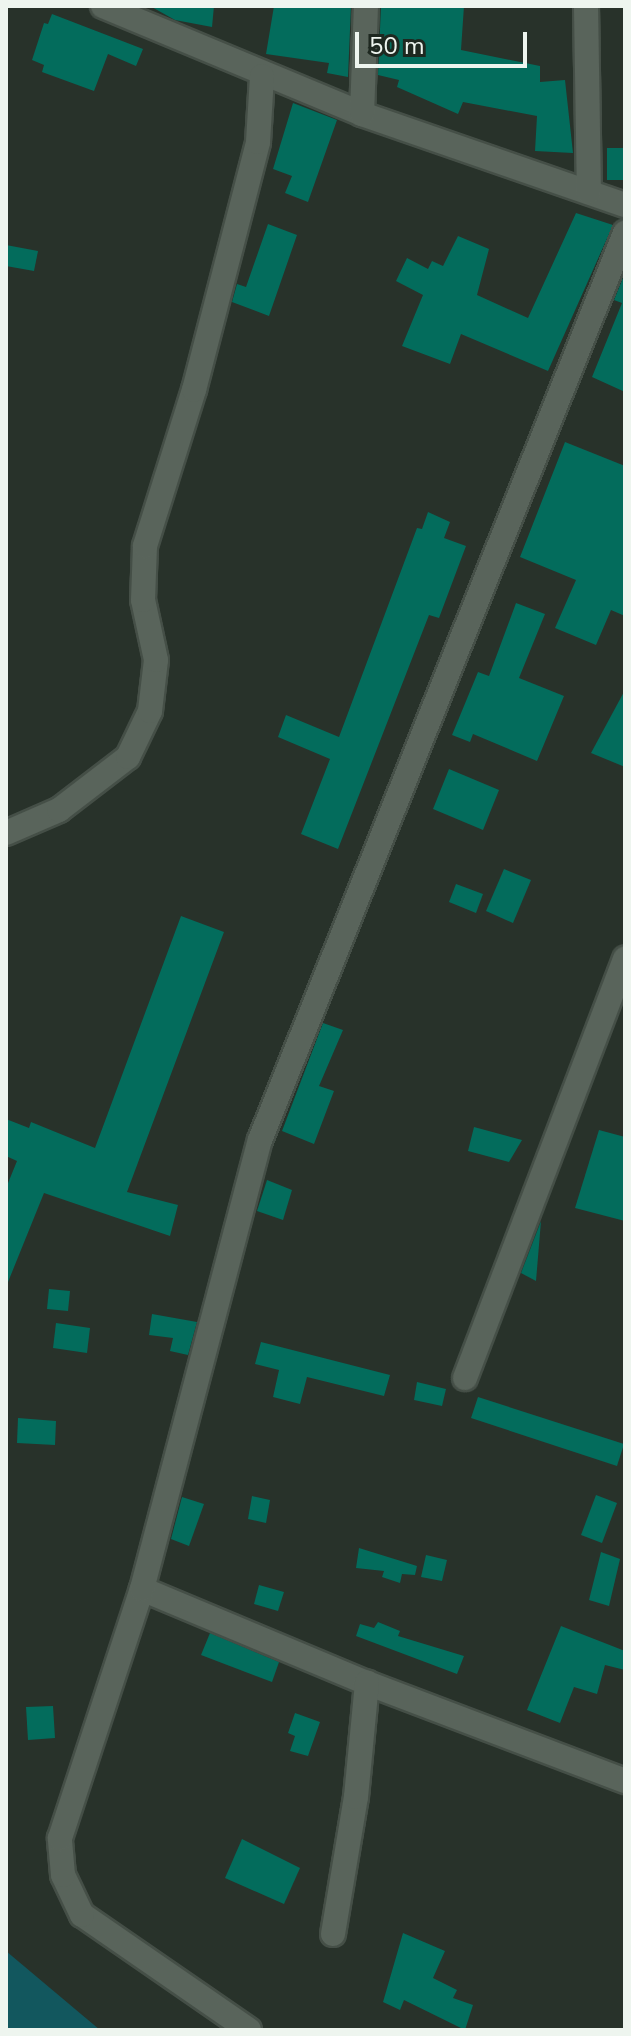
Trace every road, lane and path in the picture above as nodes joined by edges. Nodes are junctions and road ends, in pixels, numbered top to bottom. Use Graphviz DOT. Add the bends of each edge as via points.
graph roads {
  1 [pos="103,6"];
  2 [pos="366,6"];
  3 [pos="586,6"];
  4 [pos="154,16"];
  5 [pos="262,76"];
  6 [pos="362,114"];
  7 [pos="589,192"];
  8 [pos="625,205"];
  9 [pos="625,233"];
  10 [pos="6,833"];
  11 [pos="625,959"];
  12 [pos="465,1378"];
  13 [pos="142,1589"];
  14 [pos="367,1683"];
  15 [pos="625,1781"];
  16 [pos="333,1934"];
  17 [pos="249,2030"];
  1 -- 4 [label="street"];
  2 -- 6 [label="street"];
  3 -- 7 [label="street"];
  4 -- 5 [label="street"];
  5 -- 6 [label="street"];
  5 -- 10 [label="street" via="258,142 194,390 145,546 143,600 156,660 150,711 128,757 59,810"];
  6 -- 7 [label="street"];
  7 -- 8 [label="street"];
  9 -- 13 [label="street" via="260,1140"];
  11 -- 12 [label="street"];
  13 -- 14 [label="street"];
  13 -- 17 [label="street" via="63,1826 63,1875 82,1915"];
  14 -- 15 [label="street"];
  14 -- 16 [label="street" via="356,1797"];
}
